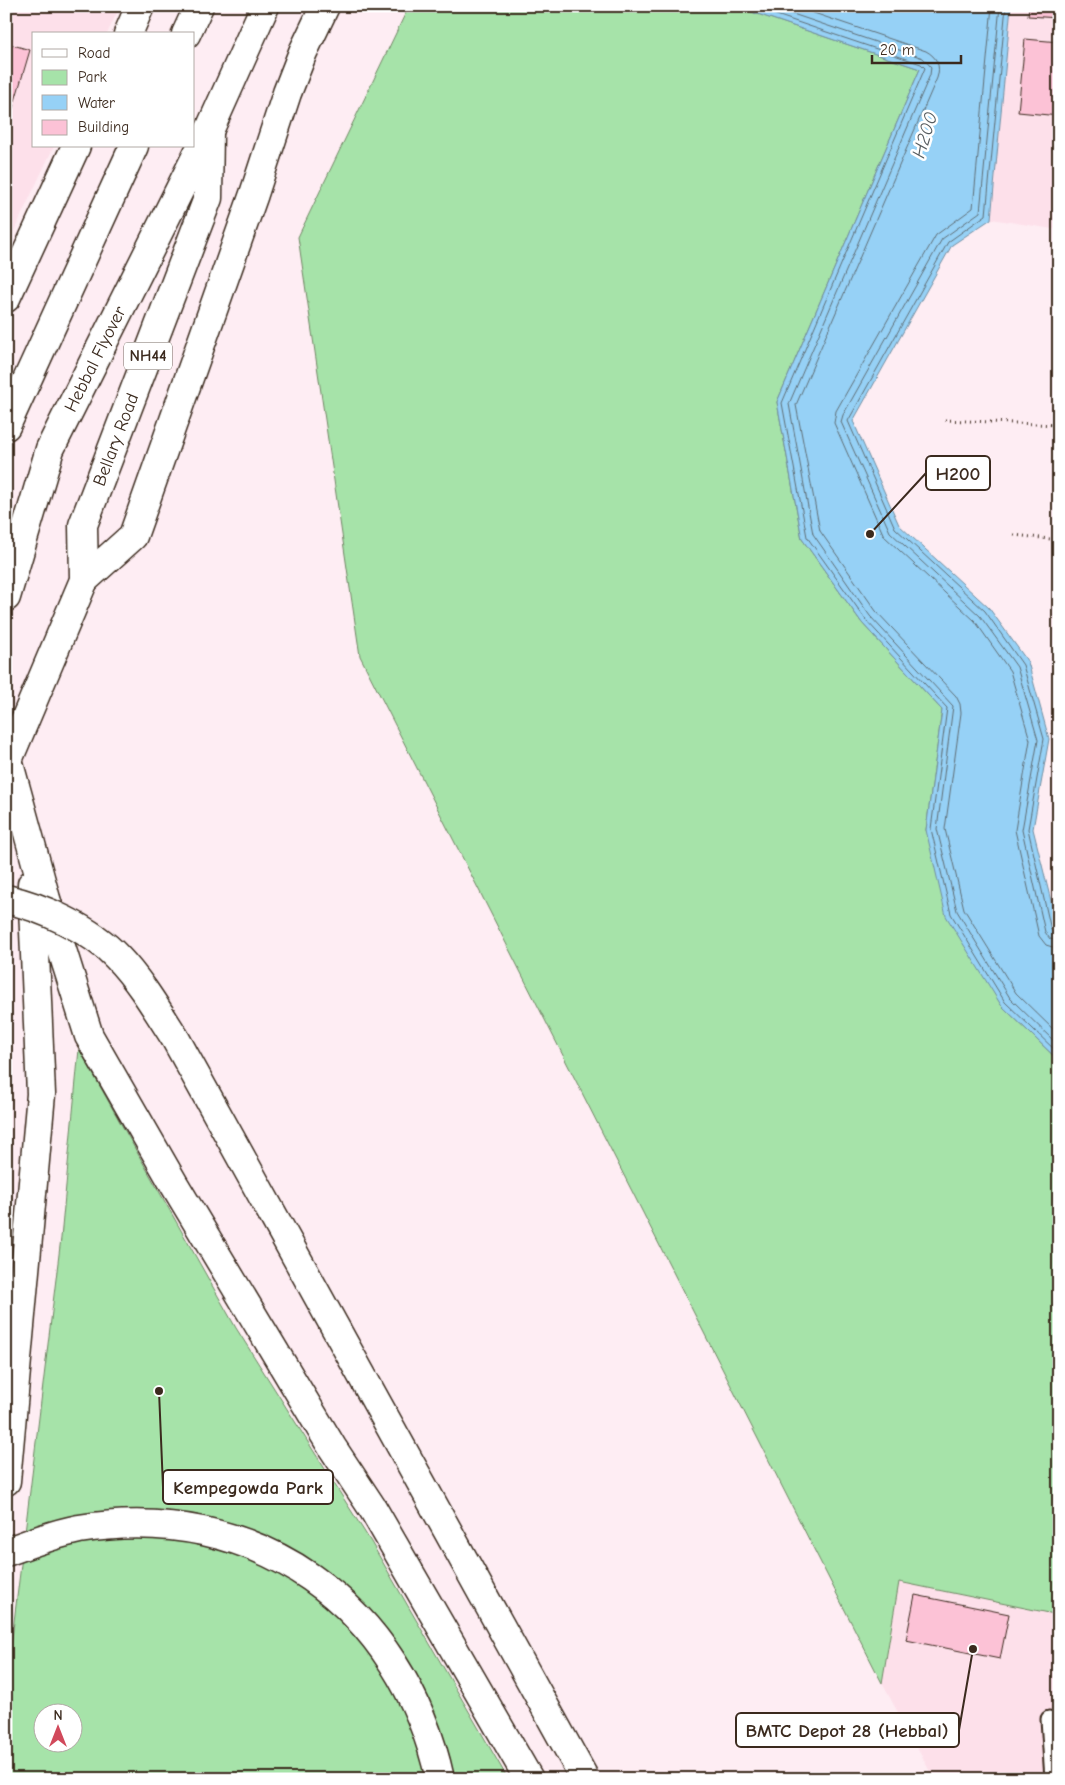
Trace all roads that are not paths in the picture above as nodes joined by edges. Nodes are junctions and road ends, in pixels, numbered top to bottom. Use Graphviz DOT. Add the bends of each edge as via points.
graph roads {
  1 [pos="199,6"];
  2 [pos="265,6"];
  3 [pos="325,6"];
  4 [pos="137,7"];
  5 [pos="129,32"];
  6 [pos="187,32"];
  7 [pos="209,131"];
  8 [pos="75,148"];
  9 [pos="133,148"];
  10 [pos="6,298"];
  11 [pos="6,426"];
  12 [pos="84,580"];
  13 [pos="6,597"];
  14 [pos="7,767"];
  15 [pos="30,840"];
  16 [pos="6,899"];
  17 [pos="6,1481"];
  18 [pos="6,1552"];
  19 [pos="1059,1721"];
  20 [pos="440,1779"];
  21 [pos="529,1779"];
  22 [pos="585,1779"];
  23 [pos="1053,1779"];
  1 -- 6 [label="main road"];
  2 -- 7 [label="main road, Bellary Road / NH44"];
  3 -- 12 [label="main road" via="287,93 133,536"];
  4 -- 5 [label="main road"];
  7 -- 12 [label="main road, Bellary Road / NH44" via="208,198 83,525"];
  7 -- 13 [label="main road, Hebbal Flyover" via="50,449"];
  8 -- 10 [label="main road"];
  9 -- 11 [label="main road"];
  12 -- 14 [label="main road, Bellary Road / NH44"];
  14 -- 15 [label="main road"];
  15 -- 17 [label="main road" via="41,1094"];
  15 -- 21 [label="main road" via="89,1036 174,1184 332,1447 373,1509"];
  16 -- 22 [label="main road, bridge" via="32,905 82,930 116,956 147,993 175,1038"];
  18 -- 20 [label="main road" via="78,1530 175,1526 222,1536 278,1556 318,1581 379,1641 418,1710 434,1751"];
  19 -- 23 [label="lane" via="1049,1719"];
}
